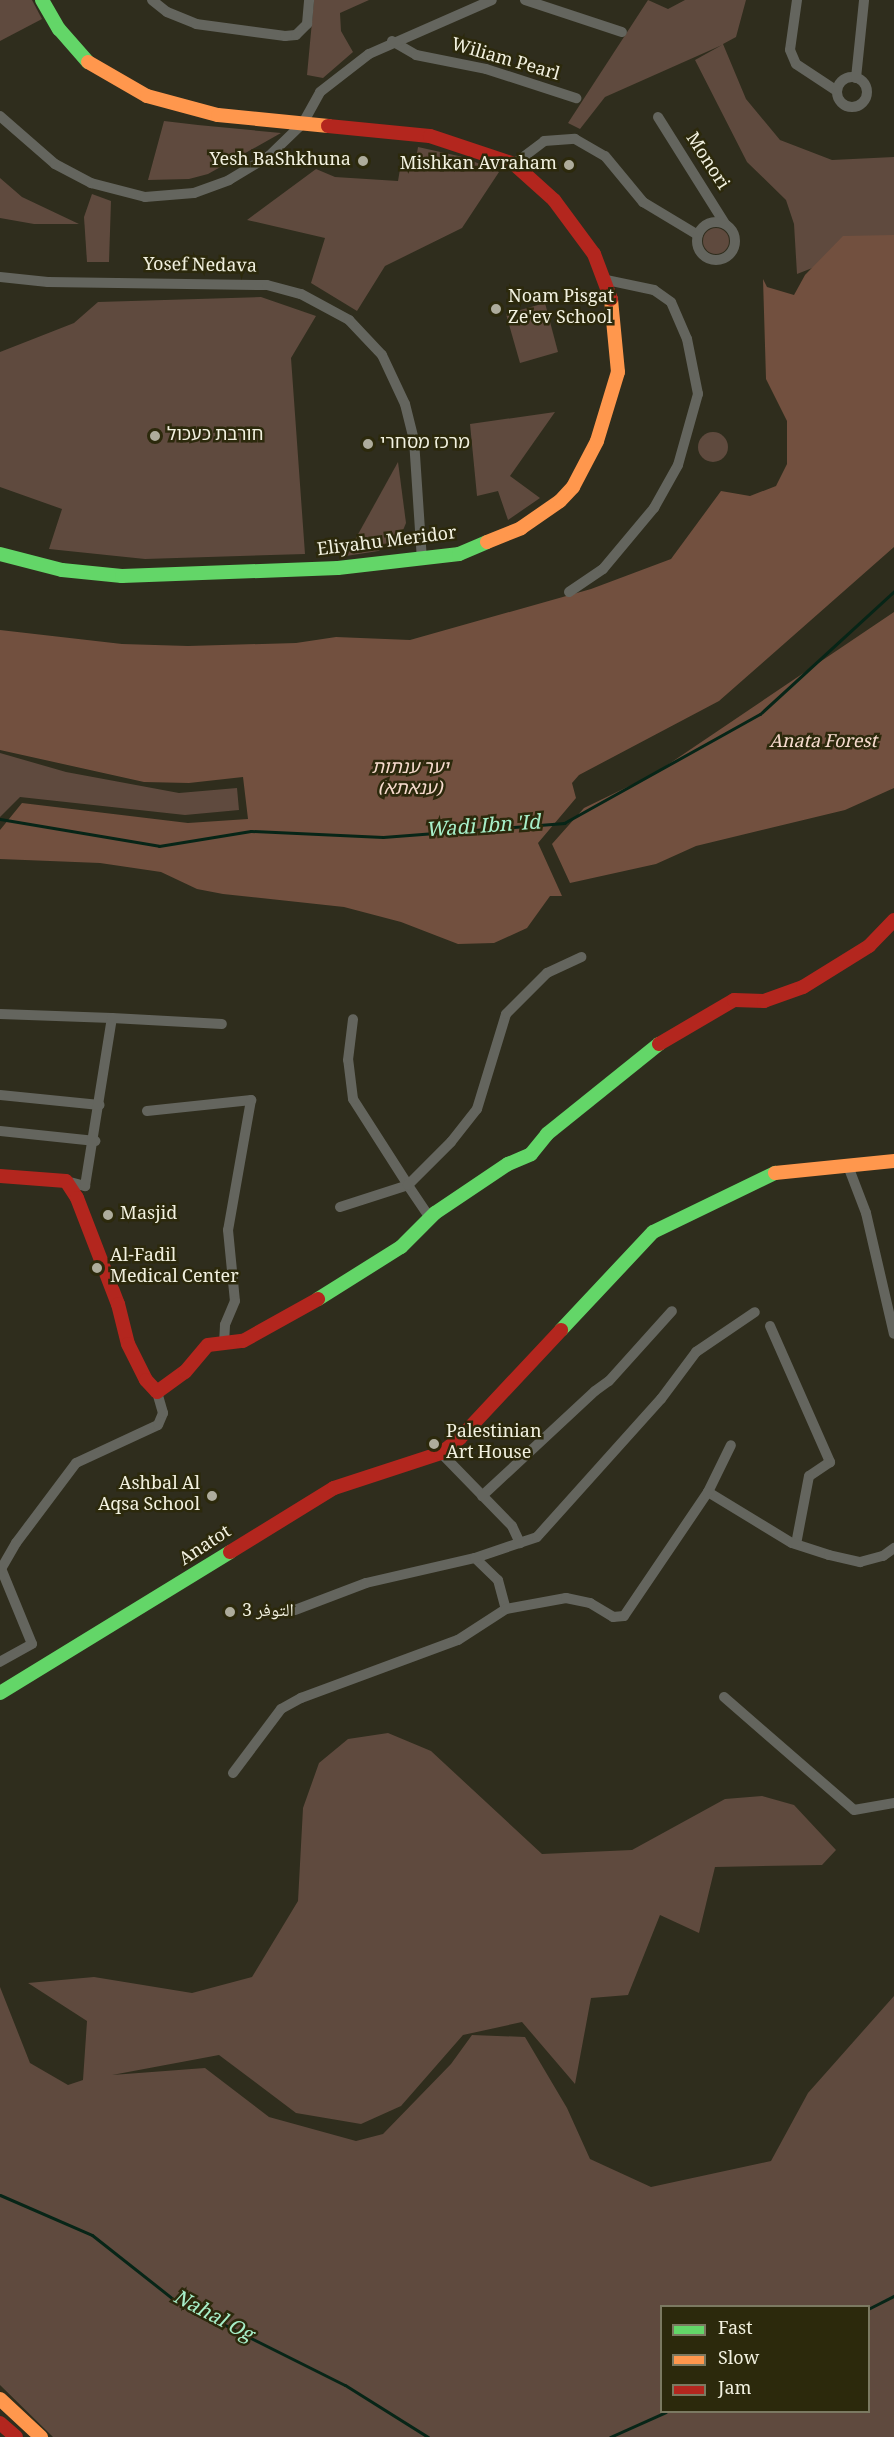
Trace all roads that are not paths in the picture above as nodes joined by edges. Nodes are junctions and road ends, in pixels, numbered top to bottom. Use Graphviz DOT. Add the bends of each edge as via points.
graph roads {
  1 [pos="42,0"];
  2 [pos="152,0"];
  3 [pos="309,0"];
  4 [pos="492,0"];
  5 [pos="525,0"];
  6 [pos="797,0"];
  7 [pos="864,0"];
  8 [pos="622,32"];
  9 [pos="392,41"];
  10 [pos="856,78"];
  11 [pos="837,91"];
  12 [pos="576,98"];
  13 [pos="0,116"];
  14 [pos="658,117"];
  15 [pos="303,123"];
  16 [pos="514,164"];
  17 [pos="725,224"];
  18 [pos="698,235"];
  19 [pos="0,277"];
  20 [pos="606,280"];
  21 [pos="0,554"];
  22 [pos="422,560"];
  23 [pos="569,592"];
  24 [pos="894,920"];
  25 [pos="582,957"];
  26 [pos="0,1014"];
  27 [pos="112,1018"];
  28 [pos="353,1019"];
  29 [pos="222,1024"];
  30 [pos="0,1095"];
  31 [pos="100,1105"];
  32 [pos="147,1111"];
  33 [pos="0,1131"];
  34 [pos="94,1141"];
  35 [pos="894,1161"];
  36 [pos="848,1166"];
  37 [pos="0,1176"];
  38 [pos="66,1181"];
  39 [pos="408,1185"];
  40 [pos="340,1207"];
  41 [pos="430,1218"];
  42 [pos="672,1311"];
  43 [pos="755,1312"];
  44 [pos="770,1326"];
  45 [pos="894,1334"];
  46 [pos="224,1343"];
  47 [pos="157,1392"];
  48 [pos="731,1444"];
  49 [pos="441,1453"];
  50 [pos="708,1492"];
  51 [pos="482,1496"];
  52 [pos="520,1543"];
  53 [pos="796,1544"];
  54 [pos="894,1548"];
  55 [pos="475,1558"];
  56 [pos="1,1568"];
  57 [pos="506,1609"];
  58 [pos="295,1610"];
  59 [pos="0,1662"];
  60 [pos="0,1693"];
  61 [pos="724,1697"];
  62 [pos="233,1773"];
  63 [pos="894,1803"];
  64 [pos="0,2398"];
  65 [pos="0,2423"];
  66 [pos="16,2437"];
  67 [pos="41,2437"];
  1 -- 15 [label="main road, Eliyahu Meridor" via="59,29 87,61 147,96 218,115"];
  2 -- 3 [label="street" via="167,12 196,24 285,36 296,35 307,24"];
  4 -- 9 [label="street"];
  5 -- 8 [label="street"];
  6 -- 11 [label="street" via="790,50 796,64"];
  7 -- 10 [label="street"];
  9 -- 12 [label="street, Wiliam Pearl" via="416,55 486,69"];
  9 -- 15 [label="street" via="332,80 320,92"];
  10 -- 11 [label="street" via="842,81"];
  10 -- 11 [label="street" via="867,89 862,104 852,108 844,105"];
  13 -- 15 [label="street" via="32,146 71,173 109,190 159,198 194,193 228,180 269,156"];
  14 -- 17 [label="street, Monori"];
  15 -- 16 [label="main road, Eliyahu Meridor" via="430,136"];
  16 -- 18 [label="street" via="544,141 575,139 605,156 643,202"];
  16 -- 20 [label="main road, Eliyahu Meridor" via="536,182 575,226"];
  17 -- 18 [label="street" via="706,225"];
  17 -- 18 [label="street" via="734,234 735,245 721,259 703,254"];
  19 -- 22 [label="street, Yosef Nedava" via="48,282 267,285 301,294 349,320 382,355 405,404 414,440"];
  20 -- 22 [label="main road, Eliyahu Meridor" via="617,329 618,372 597,441 573,487 543,514 503,537 459,554"];
  20 -- 23 [label="street" via="654,290 671,302 687,339 698,394 678,465 654,508 603,569"];
  21 -- 22 [label="main road, Eliyahu Meridor" via="62,570 122,576 303,570"];
  24 -- 41 [label="main road" via="869,946 803,987 764,1001 734,1000 671,1035 547,1134 531,1154 500,1169"];
  25 -- 39 [label="street" via="547,973 506,1014 477,1109"];
  26 -- 27 [label="street"];
  27 -- 29 [label="street"];
  27 -- 31 [label="street"];
  28 -- 39 [label="street" via="348,1060 353,1099"];
  30 -- 31 [label="street"];
  31 -- 34 [label="street"];
  32 -- 46 [label="street" via="251,1100 228,1230 235,1301 225,1325"];
  33 -- 34 [label="street"];
  34 -- 38 [label="street" via="85,1186"];
  35 -- 36 [label="main road, Anatot"];
  36 -- 45 [label="street" via="866,1213"];
  36 -- 49 [label="main road, Anatot" via="771,1173 653,1232 460,1438"];
  37 -- 38 [label="main road"];
  38 -- 47 [label="main road" via="77,1198 114,1294 128,1344 146,1380"];
  39 -- 40 [label="street"];
  39 -- 41 [label="street"];
  41 -- 46 [label="main road" via="401,1247 297,1312 243,1341"];
  42 -- 51 [label="street" via="609,1382"];
  43 -- 52 [label="street" via="696,1352 661,1399 545,1531"];
  44 -- 53 [label="street" via="830,1462 809,1476"];
  46 -- 47 [label="main road" via="208,1346 185,1372"];
  47 -- 56 [label="street" via="163,1413 158,1425 76,1463"];
  48 -- 50 [label="street"];
  49 -- 51 [label="street"];
  49 -- 60 [label="main road, Anatot" via="334,1488"];
  50 -- 53 [label="street"];
  50 -- 57 [label="street" via="624,1616 613,1617 590,1603 566,1598"];
  51 -- 52 [label="street" via="512,1526"];
  52 -- 55 [label="street"];
  53 -- 54 [label="street" via="861,1562 883,1556"];
  55 -- 57 [label="street" via="498,1580"];
  55 -- 58 [label="street" via="366,1583"];
  56 -- 59 [label="street" via="33,1644"];
  57 -- 62 [label="street" via="458,1640 281,1709"];
  61 -- 63 [label="street" via="854,1810"];
  64 -- 67 [label="main road"];
  65 -- 66 [label="main road"];
}
